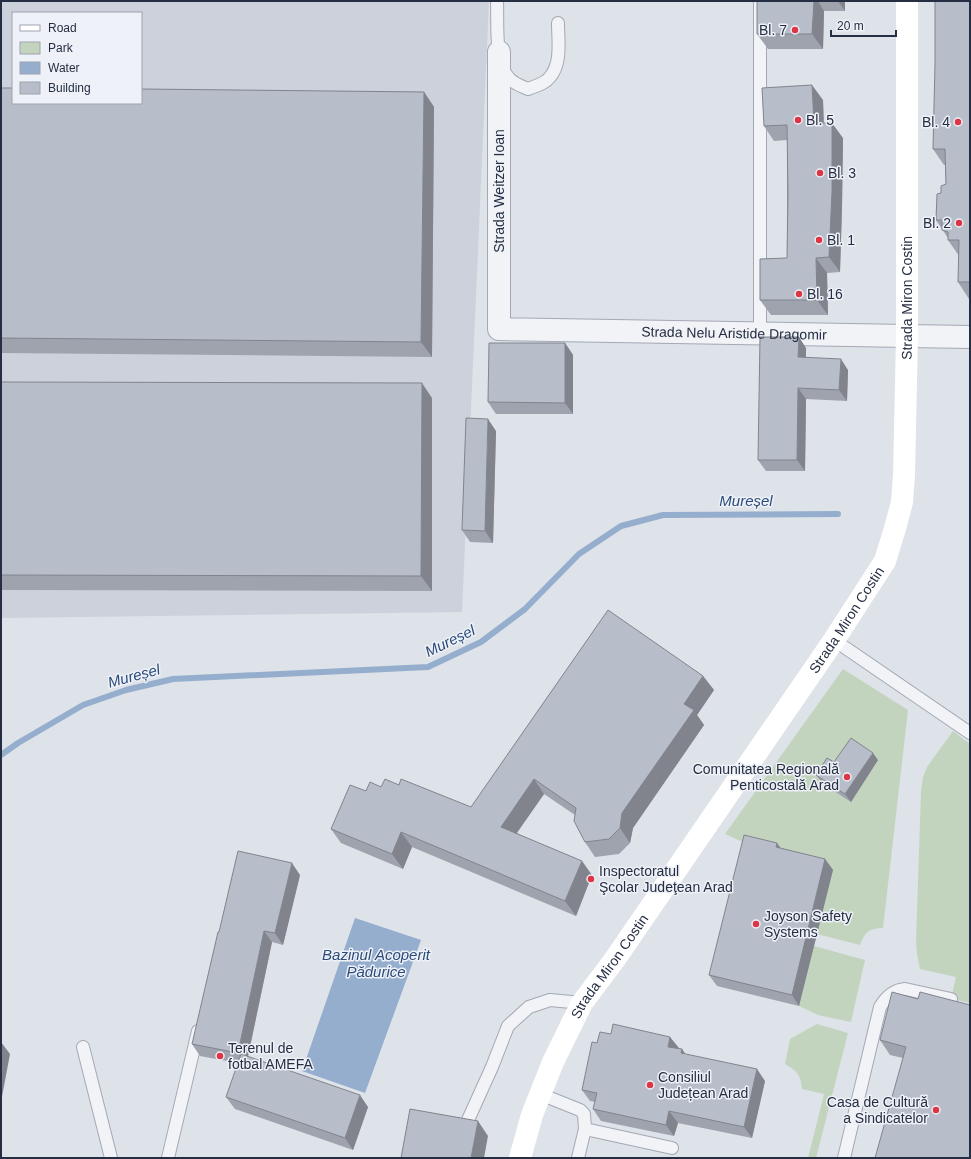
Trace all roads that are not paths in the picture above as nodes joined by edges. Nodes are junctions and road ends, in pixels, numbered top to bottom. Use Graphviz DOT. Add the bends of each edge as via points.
graph roads {
  1 [pos="497,1"];
  2 [pos="760,1"];
  3 [pos="907,1"];
  4 [pos="558,23"];
  5 [pos="499,52"];
  6 [pos="499,329"];
  7 [pos="760,334"];
  8 [pos="907,336"];
  9 [pos="970,337"];
  10 [pos="834,640"];
  11 [pos="970,733"];
  12 [pos="951,999"];
  13 [pos="582,1003"];
  14 [pos="200,1020"];
  15 [pos="83,1048"];
  16 [pos="540,1094"];
  17 [pos="468,1120"];
  18 [pos="585,1130"];
  19 [pos="672,1148"];
  20 [pos="111,1158"];
  21 [pos="168,1158"];
  22 [pos="520,1158"];
  23 [pos="578,1158"];
  24 [pos="844,1158"];
  1 -- 5 [label="lane, Strada Weitzer Ioan"];
  2 -- 7 [label="lane"];
  3 -- 8 [label="main road, Strada Miron Costin"];
  4 -- 5 [label="lane, Strada Weitzer Ioan" via="556,66 550,78 541,84 528,89 508,78 502,68"];
  5 -- 6 [label="street, Strada Weitzer Ioan"];
  6 -- 7 [label="street, Strada Nelu Aristide Dragomir"];
  7 -- 8 [label="street, Strada Nelu Aristide Dragomir"];
  8 -- 9 [label="street, Strada Nelu Aristide Dragomir"];
  8 -- 10 [label="main road, Strada Miron Costin" via="904,475 896,525 884,561"];
  10 -- 11 [label="lane"];
  10 -- 13 [label="main road, Strada Miron Costin" via="615,959"];
  12 -- 24 [label="lane" via="905,989 885,998 880,1007"];
  13 -- 16 [label="main road, Strada Miron Costin"];
  13 -- 17 [label="lane" via="550,1000 529,1007 508,1026"];
  14 -- 21 [label="lane"];
  15 -- 20 [label="lane"];
  16 -- 18 [label="lane" via="580,1110 584,1114"];
  16 -- 22 [label="main road, Strada Miron Costin"];
  18 -- 19 [label="lane"];
  18 -- 23 [label="lane"];
}
